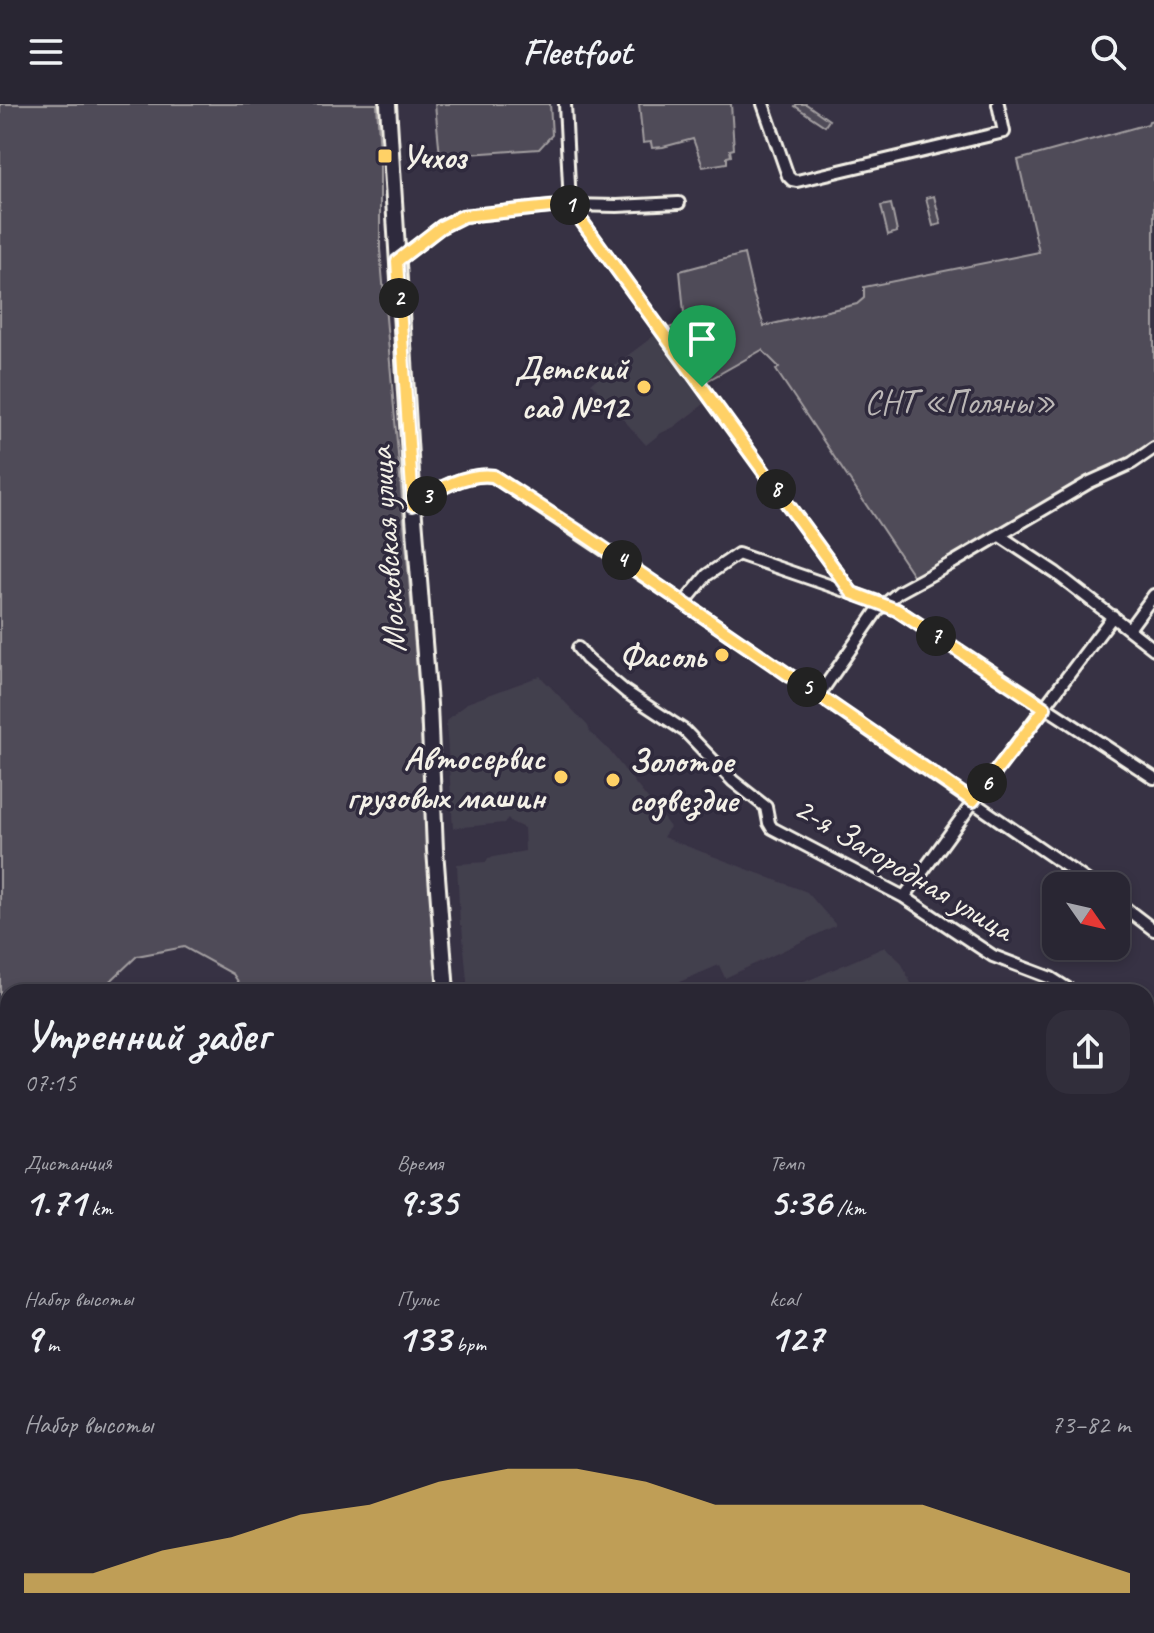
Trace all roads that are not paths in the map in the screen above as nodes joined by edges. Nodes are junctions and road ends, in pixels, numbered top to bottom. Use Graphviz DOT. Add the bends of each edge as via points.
graph roads {
  1 [pos="388,104"];
  2 [pos="565,104"];
  3 [pos="763,104"];
  4 [pos="998,104"];
  5 [pos="679,203"];
  6 [pos="570,205"];
  7 [pos="397,261"];
  8 [pos="1154,448"];
  9 [pos="413,505"];
  10 [pos="1000,536"];
  11 [pos="852,593"];
  12 [pos="1154,595"];
  13 [pos="684,603"];
  14 [pos="884,604"];
  15 [pos="1113,616"];
  16 [pos="1129,629"];
  17 [pos="578,648"];
  18 [pos="1154,649"];
  19 [pos="819,695"];
  20 [pos="1045,708"];
  21 [pos="1154,778"];
  22 [pos="973,801"];
  23 [pos="1075,872"];
  24 [pos="904,897"];
  25 [pos="1130,912"];
  26 [pos="1154,930"];
  27 [pos="445,984"];
  28 [pos="1060,984"];
  1 -- 7 [label="main road, Московская улица"];
  2 -- 6 [label="street"];
  3 -- 4 [label="street" via="788,176 797,181 1004,132"];
  5 -- 6 [label="street"];
  6 -- 7 [label="street" via="463,216"];
  6 -- 11 [label="street"];
  7 -- 9 [label="main road, Московская улица"];
  8 -- 10 [label="street"];
  9 -- 13 [label="street" via="455,482 493,476"];
  9 -- 27 [label="main road, Московская улица"];
  10 -- 14 [label="street"];
  10 -- 15 [label="street"];
  11 -- 13 [label="street" via="738,554 707,575"];
  11 -- 14 [label="street"];
  12 -- 16 [label="street"];
  13 -- 19 [label="street"];
  14 -- 19 [label="street"];
  14 -- 20 [label="street"];
  15 -- 16 [label="street"];
  15 -- 20 [label="street"];
  16 -- 18 [label="street"];
  17 -- 24 [label="street, 2-я Загородная улица" via="626,692 685,731 766,807 772,828"];
  19 -- 22 [label="street"];
  20 -- 21 [label="street"];
  20 -- 22 [label="street"];
  22 -- 23 [label="street"];
  22 -- 24 [label="street"];
  24 -- 28 [label="street, 2-я Загородная улица" via="993,956"];
  25 -- 26 [label="street"];
}
